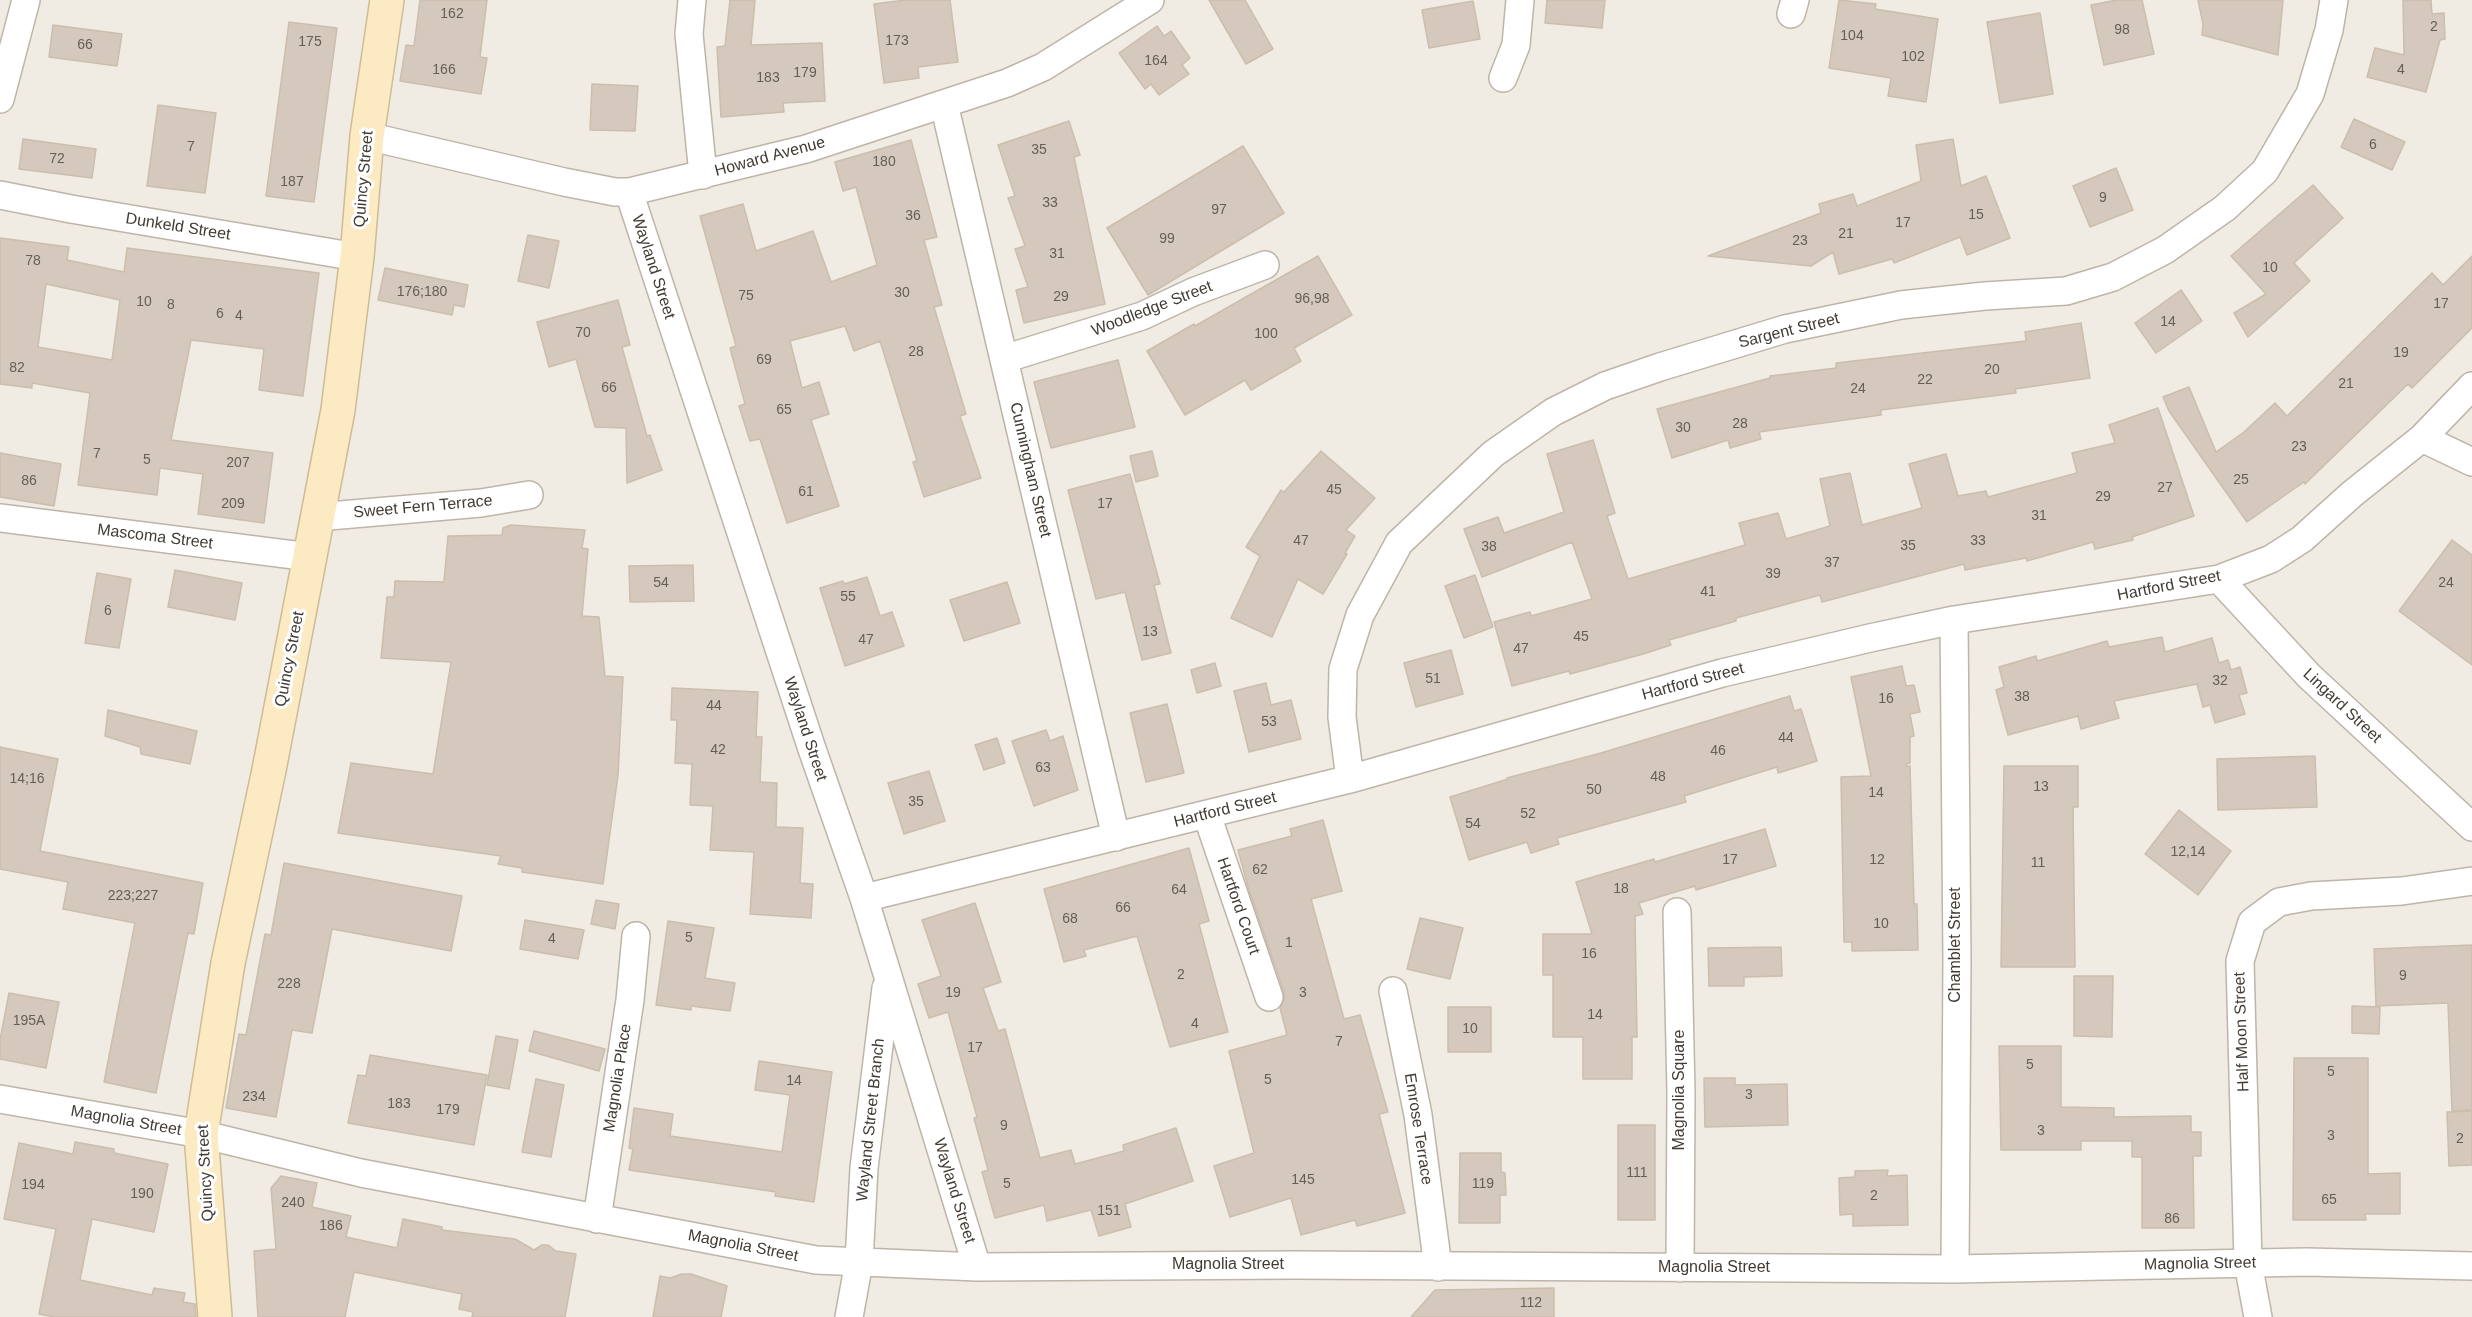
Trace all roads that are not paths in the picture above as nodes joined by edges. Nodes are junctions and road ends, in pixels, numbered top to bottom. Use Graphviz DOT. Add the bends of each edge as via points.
graph roads {
  1 [pos="26,0"];
  2 [pos="387,0"];
  3 [pos="692,0"];
  4 [pos="1150,0"];
  5 [pos="1520,0"];
  6 [pos="2334,0"];
  7 [pos="1503,78"];
  8 [pos="0,99"];
  9 [pos="944,104"];
  10 [pos="367,136"];
  11 [pos="703,175"];
  12 [pos="629,192"];
  13 [pos="0,195"];
  14 [pos="357,257"];
  15 [pos="1265,265"];
  16 [pos="1004,359"];
  17 [pos="2472,386"];
  18 [pos="2421,438"];
  19 [pos="2472,462"];
  20 [pos="529,495"];
  21 [pos="317,517"];
  22 [pos="0,518"];
  23 [pos="310,557"];
  24 [pos="2218,579"];
  25 [pos="1954,620"];
  26 [pos="1350,779"];
  27 [pos="1207,814"];
  28 [pos="2472,827"];
  29 [pos="1116,837"];
  30 [pos="2472,881"];
  31 [pos="864,898"];
  32 [pos="1677,912"];
  33 [pos="636,936"];
  34 [pos="887,978"];
  35 [pos="1393,991"];
  36 [pos="1269,997"];
  37 [pos="0,1099"];
  38 [pos="201,1134"];
  39 [pos="597,1219"];
  40 [pos="859,1262"];
  41 [pos="2248,1263"];
  42 [pos="2472,1266"];
  43 [pos="977,1267"];
  44 [pos="1438,1267"];
  45 [pos="1680,1268"];
  46 [pos="1955,1269"];
  47 [pos="215,1317"];
  48 [pos="849,1317"];
  49 [pos="2258,1317"];
  1 -- 8 [label="street"];
  2 -- 10 [label="main road, Quincy Street"];
  3 -- 11 [label="street" via="689,34"];
  4 -- 9 [label="street, Howard Avenue" via="1043,67"];
  5 -- 7 [label="street" via="1516,45"];
  6 -- 26 [label="street, Sargent Street" via="2310,94 2265,171 2225,208 2165,250 2113,277 2066,291 1901,305 1785,329 1605,386 1553,412 1493,454 1399,543 1360,615 1343,669 1342,717"];
  9 -- 11 [label="street, Howard Avenue" via="806,149"];
  9 -- 16 [label="street, Cunningham Street"];
  10 -- 12 [label="street, Howard Avenue" via="564,183"];
  10 -- 14 [label="main road, Quincy Street"];
  11 -- 12 [label="street, Howard Avenue"];
  12 -- 31 [label="street, Wayland Street"];
  13 -- 14 [label="street, Dunkeld Street"];
  14 -- 21 [label="main road, Quincy Street" via="338,410"];
  15 -- 16 [label="street, Woodledge Street" via="1142,316"];
  16 -- 29 [label="street, Cunningham Street"];
  17 -- 18 [label="street, Hartford Street"];
  18 -- 19 [label="street"];
  18 -- 24 [label="street, Hartford Street" via="2302,539 2271,559"];
  20 -- 21 [label="street, Sweet Fern Terrace" via="481,503"];
  21 -- 23 [label="main road, Quincy Street"];
  22 -- 23 [label="street, Mascoma Street"];
  23 -- 38 [label="main road, Quincy Street" via="228,963"];
  24 -- 25 [label="street, Hartford Street"];
  24 -- 28 [label="street, Lingard Street" via="2309,676"];
  25 -- 26 [label="street, Hartford Street" via="1722,673"];
  25 -- 46 [label="street, Chamblet Street"];
  26 -- 27 [label="street, Hartford Street"];
  27 -- 29 [label="street, Hartford Street"];
  27 -- 36 [label="street, Hartford Court"];
  29 -- 31 [label="street, Hartford Street"];
  30 -- 41 [label="street, Half Moon Street" via="2402,891 2311,896 2279,902 2252,922 2240,961"];
  31 -- 34 [label="street, Wayland Street"];
  32 -- 45 [label="street, Magnolia Square" via="1682,1093"];
  33 -- 39 [label="street, Magnolia Place"];
  34 -- 40 [label="street, Wayland Street Branch" via="864,1168"];
  34 -- 43 [label="street, Wayland Street"];
  35 -- 44 [label="street, Emrose Terrace" via="1418,1115"];
  37 -- 38 [label="street, Magnolia Street"];
  38 -- 39 [label="street, Magnolia Street" via="361,1173"];
  38 -- 47 [label="main road, Quincy Street"];
  39 -- 40 [label="street, Magnolia Street" via="816,1260"];
  40 -- 43 [label="street, Magnolia Street"];
  40 -- 48 [label="street, Wayland Street Branch"];
  41 -- 42 [label="street, Magnolia Street"];
  41 -- 46 [label="street, Magnolia Street"];
  41 -- 49 [label="street, Half Moon Street"];
  43 -- 44 [label="street, Magnolia Street"];
  44 -- 45 [label="street, Magnolia Street"];
  45 -- 46 [label="street, Magnolia Street"];
}
